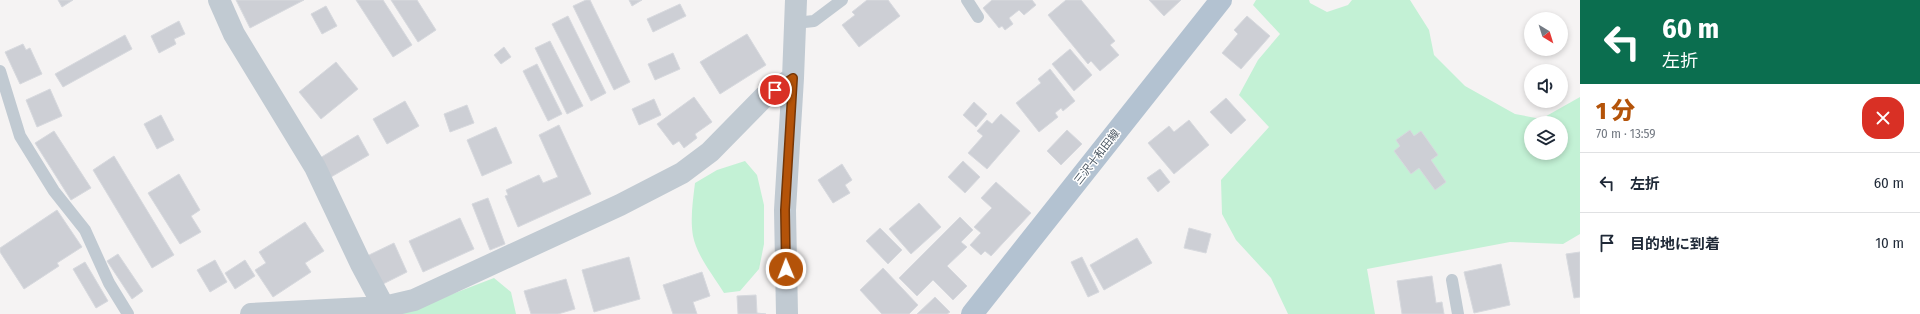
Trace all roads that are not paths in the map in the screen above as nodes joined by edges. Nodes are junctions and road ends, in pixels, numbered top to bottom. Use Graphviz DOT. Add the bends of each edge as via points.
graph roads {
  1 [pos="219,0"];
  2 [pos="796,0"];
  3 [pos="842,0"];
  4 [pos="967,0"];
  5 [pos="1221,0"];
  6 [pos="978,17"];
  7 [pos="795,23"];
  8 [pos="0,71"];
  9 [pos="793,78"];
  10 [pos="1452,280"];
  11 [pos="384,307"];
  12 [pos="272,313"];
  13 [pos="128,314"];
  14 [pos="251,314"];
  15 [pos="787,314"];
  16 [pos="972,314"];
  17 [pos="1458,314"];
  1 -- 11 [label="street" via="234,34 315,167"];
  2 -- 7 [label="street"];
  3 -- 7 [label="lane" via="814,21"];
  4 -- 6 [label="lane"];
  5 -- 16 [label="main road, 三沢十和田線"];
  7 -- 9 [label="street"];
  8 -- 13 [label="lane" via="20,136 54,191 85,230 108,283"];
  9 -- 11 [label="street" via="765,96 710,152 682,173 620,205 414,300"];
  9 -- 15 [label="street" via="785,210"];
  10 -- 17 [label="lane"];
  11 -- 12 [label="street"];
  12 -- 14 [label="street"];
}
